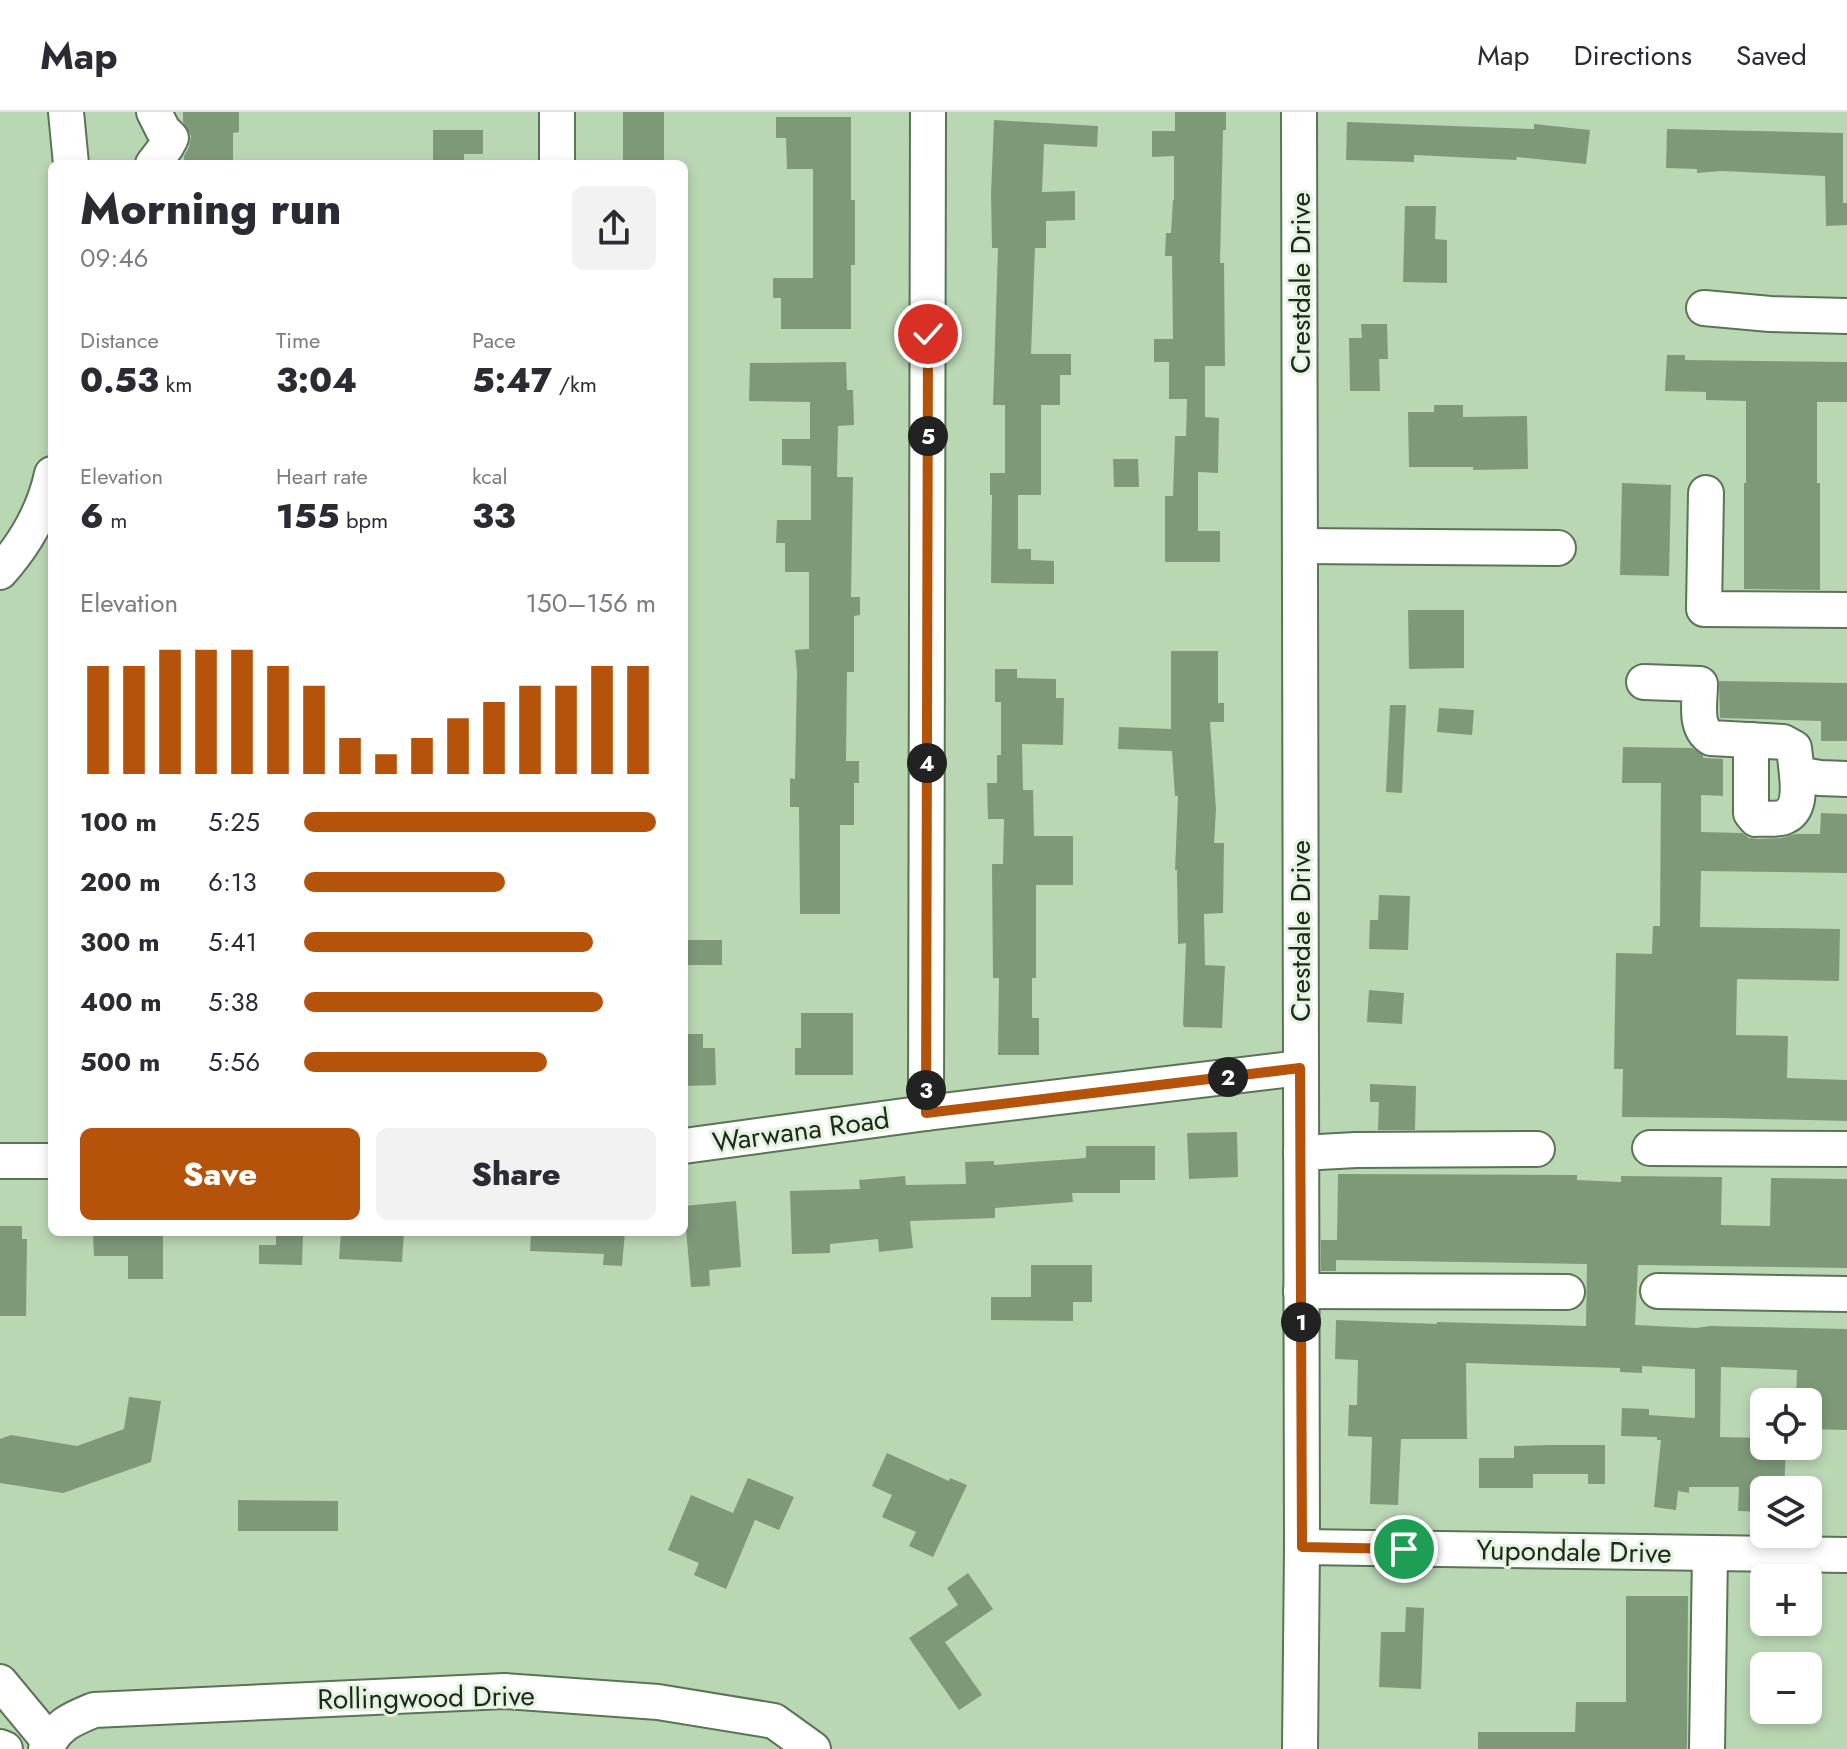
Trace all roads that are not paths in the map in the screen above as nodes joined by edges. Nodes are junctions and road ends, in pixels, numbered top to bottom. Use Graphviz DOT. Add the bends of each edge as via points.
graph roads {
  1 [pos="66,112"];
  2 [pos="154,112"];
  3 [pos="557,112"];
  4 [pos="928,112"];
  5 [pos="1299,112"];
  6 [pos="71,160"];
  7 [pos="156,160"];
  8 [pos="557,160"];
  9 [pos="1704,308"];
  10 [pos="1847,316"];
  11 [pos="48,490"];
  12 [pos="1706,493"];
  13 [pos="1300,546"];
  14 [pos="1558,548"];
  15 [pos="0,572"];
  16 [pos="1847,610"];
  17 [pos="1644,682"];
  18 [pos="1751,740"];
  19 [pos="1797,774"];
  20 [pos="1847,779"];
  21 [pos="1300,1068"];
  22 [pos="926,1113"];
  23 [pos="688,1145"];
  24 [pos="1650,1148"];
  25 [pos="1537,1149"];
  26 [pos="1847,1149"];
  27 [pos="1301,1153"];
  28 [pos="0,1161"];
  29 [pos="48,1161"];
  30 [pos="1301,1291"];
  31 [pos="1658,1291"];
  32 [pos="1567,1292"];
  33 [pos="1847,1294"];
  34 [pos="1302,1547"];
  35 [pos="1710,1553"];
  36 [pos="1847,1555"];
  37 [pos="0,1682"];
  38 [pos="48,1745"];
  39 [pos="813,1749"];
  40 [pos="1300,1749"];
  41 [pos="1707,1749"];
  1 -- 6 [label="street"];
  2 -- 7 [label="street" via="171,138"];
  3 -- 8 [label="street"];
  4 -- 22 [label="street"];
  5 -- 13 [label="street, Crestdale Drive"];
  9 -- 10 [label="street"];
  11 -- 15 [label="street" via="34,523"];
  12 -- 16 [label="street" via="1704,609"];
  13 -- 14 [label="street"];
  13 -- 21 [label="street, Crestdale Drive"];
  17 -- 18 [label="street" via="1700,684 1703,733"];
  18 -- 19 [label="street" via="1794,748"];
  18 -- 19 [label="street" via="1751,813 1756,819 1783,817 1794,809"];
  19 -- 20 [label="street"];
  21 -- 22 [label="street, Warwana Road"];
  21 -- 27 [label="street, Crestdale Drive"];
  22 -- 23 [label="street, Warwana Road"];
  24 -- 26 [label="street"];
  25 -- 27 [label="street"];
  27 -- 30 [label="street, Crestdale Drive"];
  28 -- 29 [label="street"];
  30 -- 32 [label="street"];
  30 -- 34 [label="street, Crestdale Drive"];
  31 -- 33 [label="street"];
  34 -- 35 [label="street, Yupondale Drive"];
  34 -- 40 [label="street, Crestdale Drive"];
  35 -- 36 [label="street, Yupondale Drive"];
  35 -- 41 [label="street"];
  37 -- 38 [label="street"];
  38 -- 39 [label="street, Rollingwood Drive" via="65,1722 94,1710 505,1691 658,1702 774,1721"];
}
